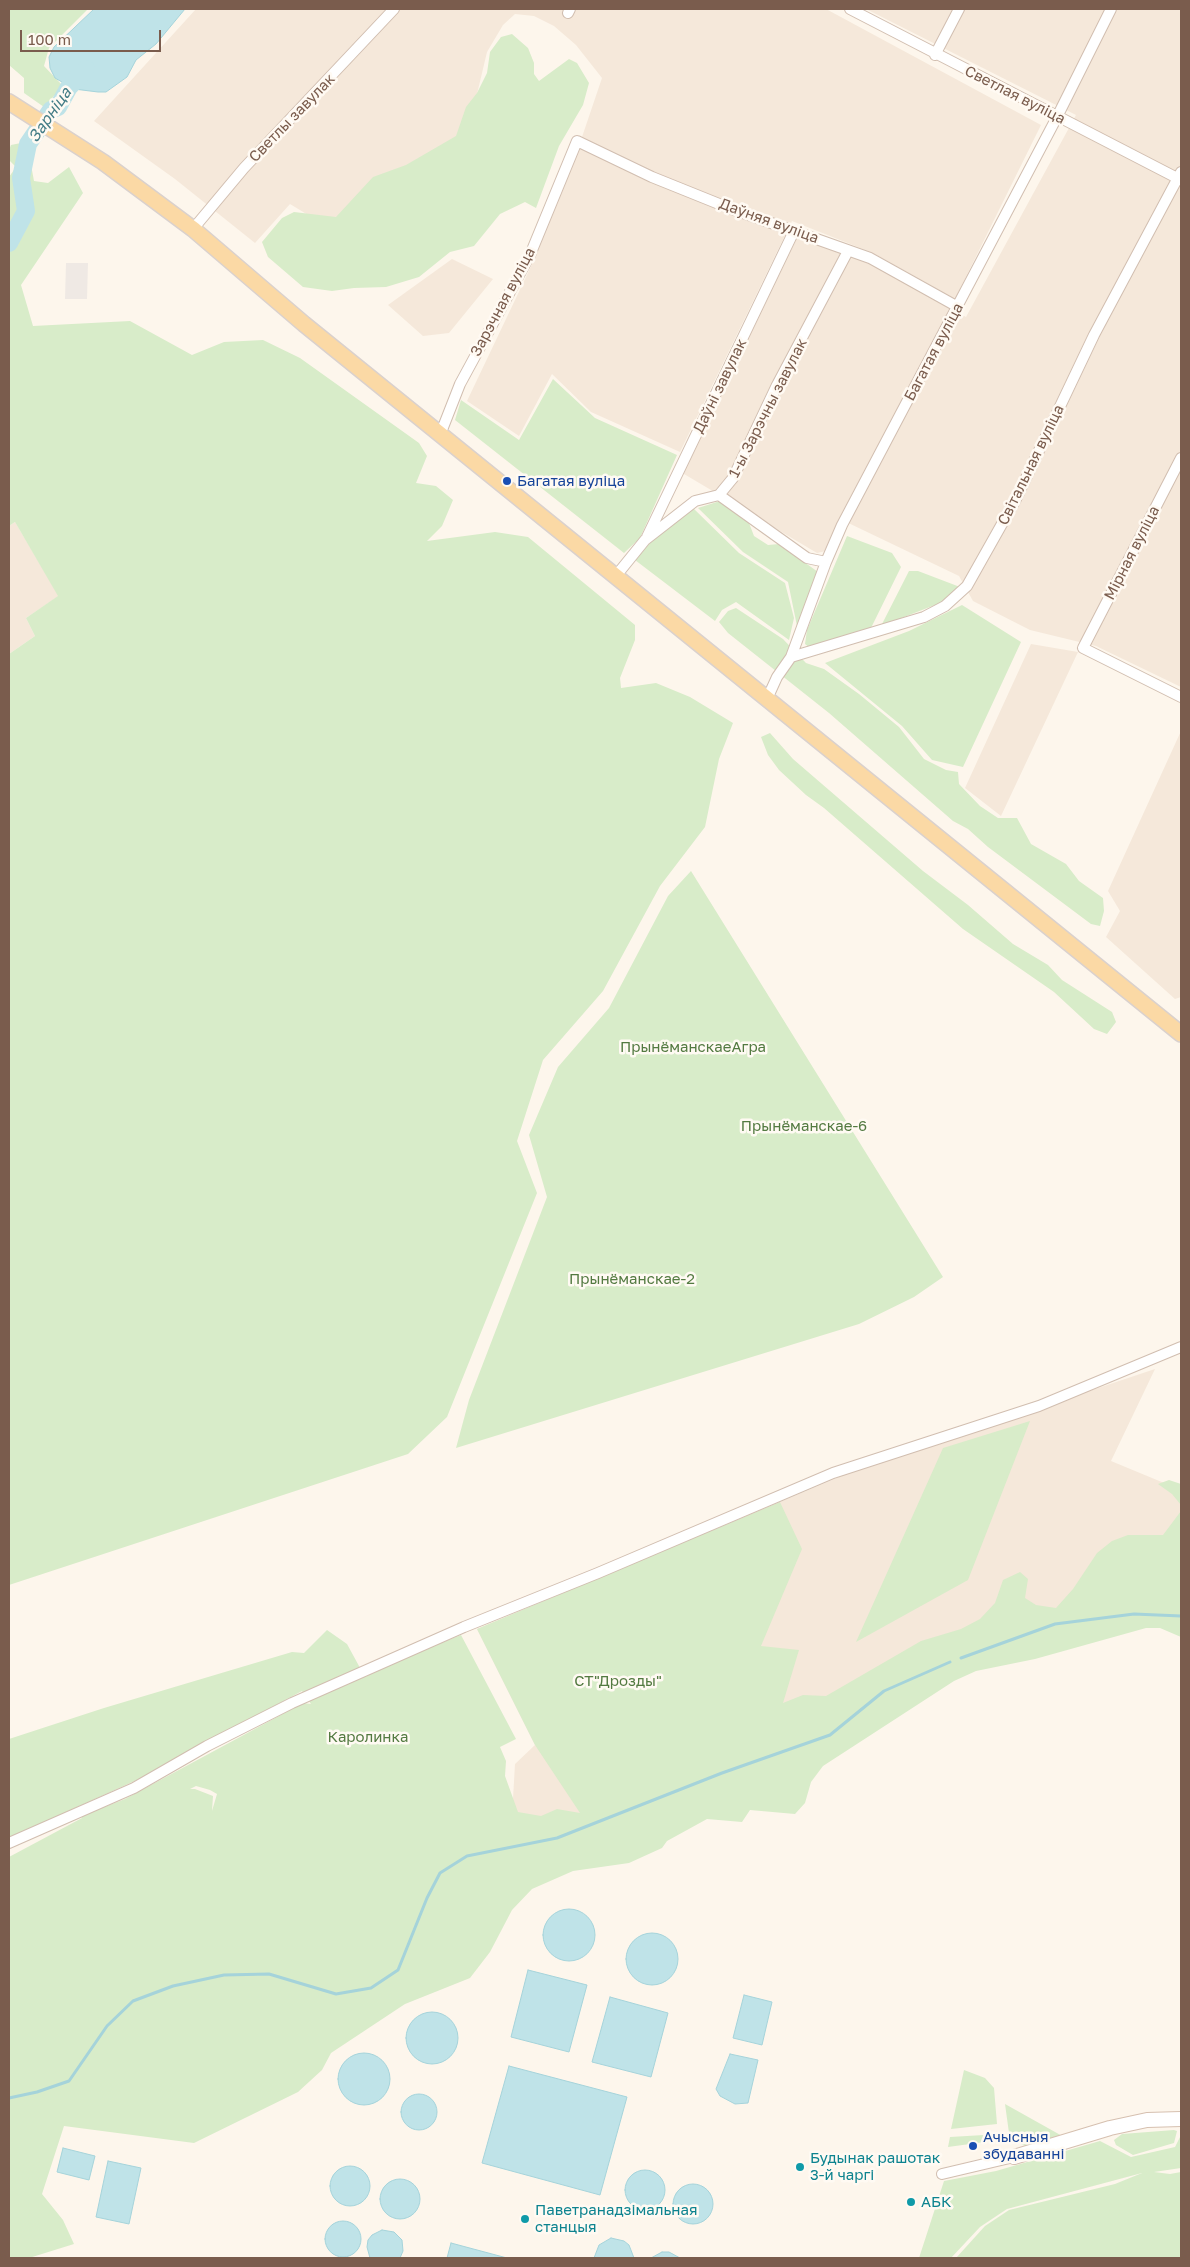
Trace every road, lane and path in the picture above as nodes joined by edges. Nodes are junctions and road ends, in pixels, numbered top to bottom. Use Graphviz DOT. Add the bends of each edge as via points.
graph roads {
  1 [pos="394,9"];
  2 [pos="850,9"];
  3 [pos="959,9"];
  4 [pos="1111,9"];
  5 [pos="935,55"];
  6 [pos="9,102"];
  7 [pos="1058,117"];
  8 [pos="577,141"];
  9 [pos="1180,177"];
  10 [pos="200,220"];
  11 [pos="794,231"];
  12 [pos="848,251"];
  13 [pos="958,307"];
  14 [pos="440,435"];
  15 [pos="1181,458"];
  16 [pos="720,495"];
  17 [pos="645,540"];
  18 [pos="826,562"];
  19 [pos="615,577"];
  20 [pos="791,657"];
  21 [pos="1181,696"];
  22 [pos="767,699"];
  23 [pos="1180,1031"];
  24 [pos="1181,1347"];
  25 [pos="9,1843"];
  26 [pos="1181,2120"];
  27 [pos="1014,2157"];
  28 [pos="942,2174"];
  1 -- 10 [label="street, Светлы завулак" via="244,168"];
  2 -- 5 [label="street, Светлая вуліца"];
  3 -- 5 [label="street"];
  4 -- 7 [label="street, Багатая вуліца"];
  5 -- 7 [label="street, Светлая вуліца"];
  6 -- 10 [label="main road" via="140,188"];
  7 -- 9 [label="street, Светлая вуліца"];
  7 -- 13 [label="street, Багатая вуліца"];
  8 -- 11 [label="street, Даўняя вуліца" via="652,176"];
  8 -- 14 [label="street, Зарэчная вуліца" via="530,255 464,376"];
  9 -- 20 [label="street, Світальная вуліца" via="1094,335 1016,499 967,586 945,606 924,617"];
  10 -- 14 [label="main road" via="304,324"];
  11 -- 12 [label="street, Даўняя вуліца"];
  11 -- 17 [label="street, Даўні завулак"];
  12 -- 13 [label="street, Даўняя вуліца" via="870,258"];
  12 -- 16 [label="street, 1-ы Зарэчны завулак" via="777,385 733,478"];
  13 -- 18 [label="street, Багатая вуліца" via="842,525"];
  14 -- 19 [label="main road"];
  15 -- 21 [label="street, Мірная вуліца" via="1083,648"];
  16 -- 17 [label="street" via="695,501"];
  16 -- 18 [label="street" via="807,558"];
  17 -- 19 [label="street"];
  18 -- 20 [label="street, Багатая вуліца"];
  19 -- 22 [label="main road"];
  20 -- 22 [label="street, Багатая вуліца"];
  22 -- 23 [label="main road"];
  24 -- 25 [label="street" via="1039,1406 833,1473 464,1627 292,1703 134,1788"];
  26 -- 27 [label="street" via="1147,2120 1110,2128"];
  27 -- 28 [label="street"];
}
